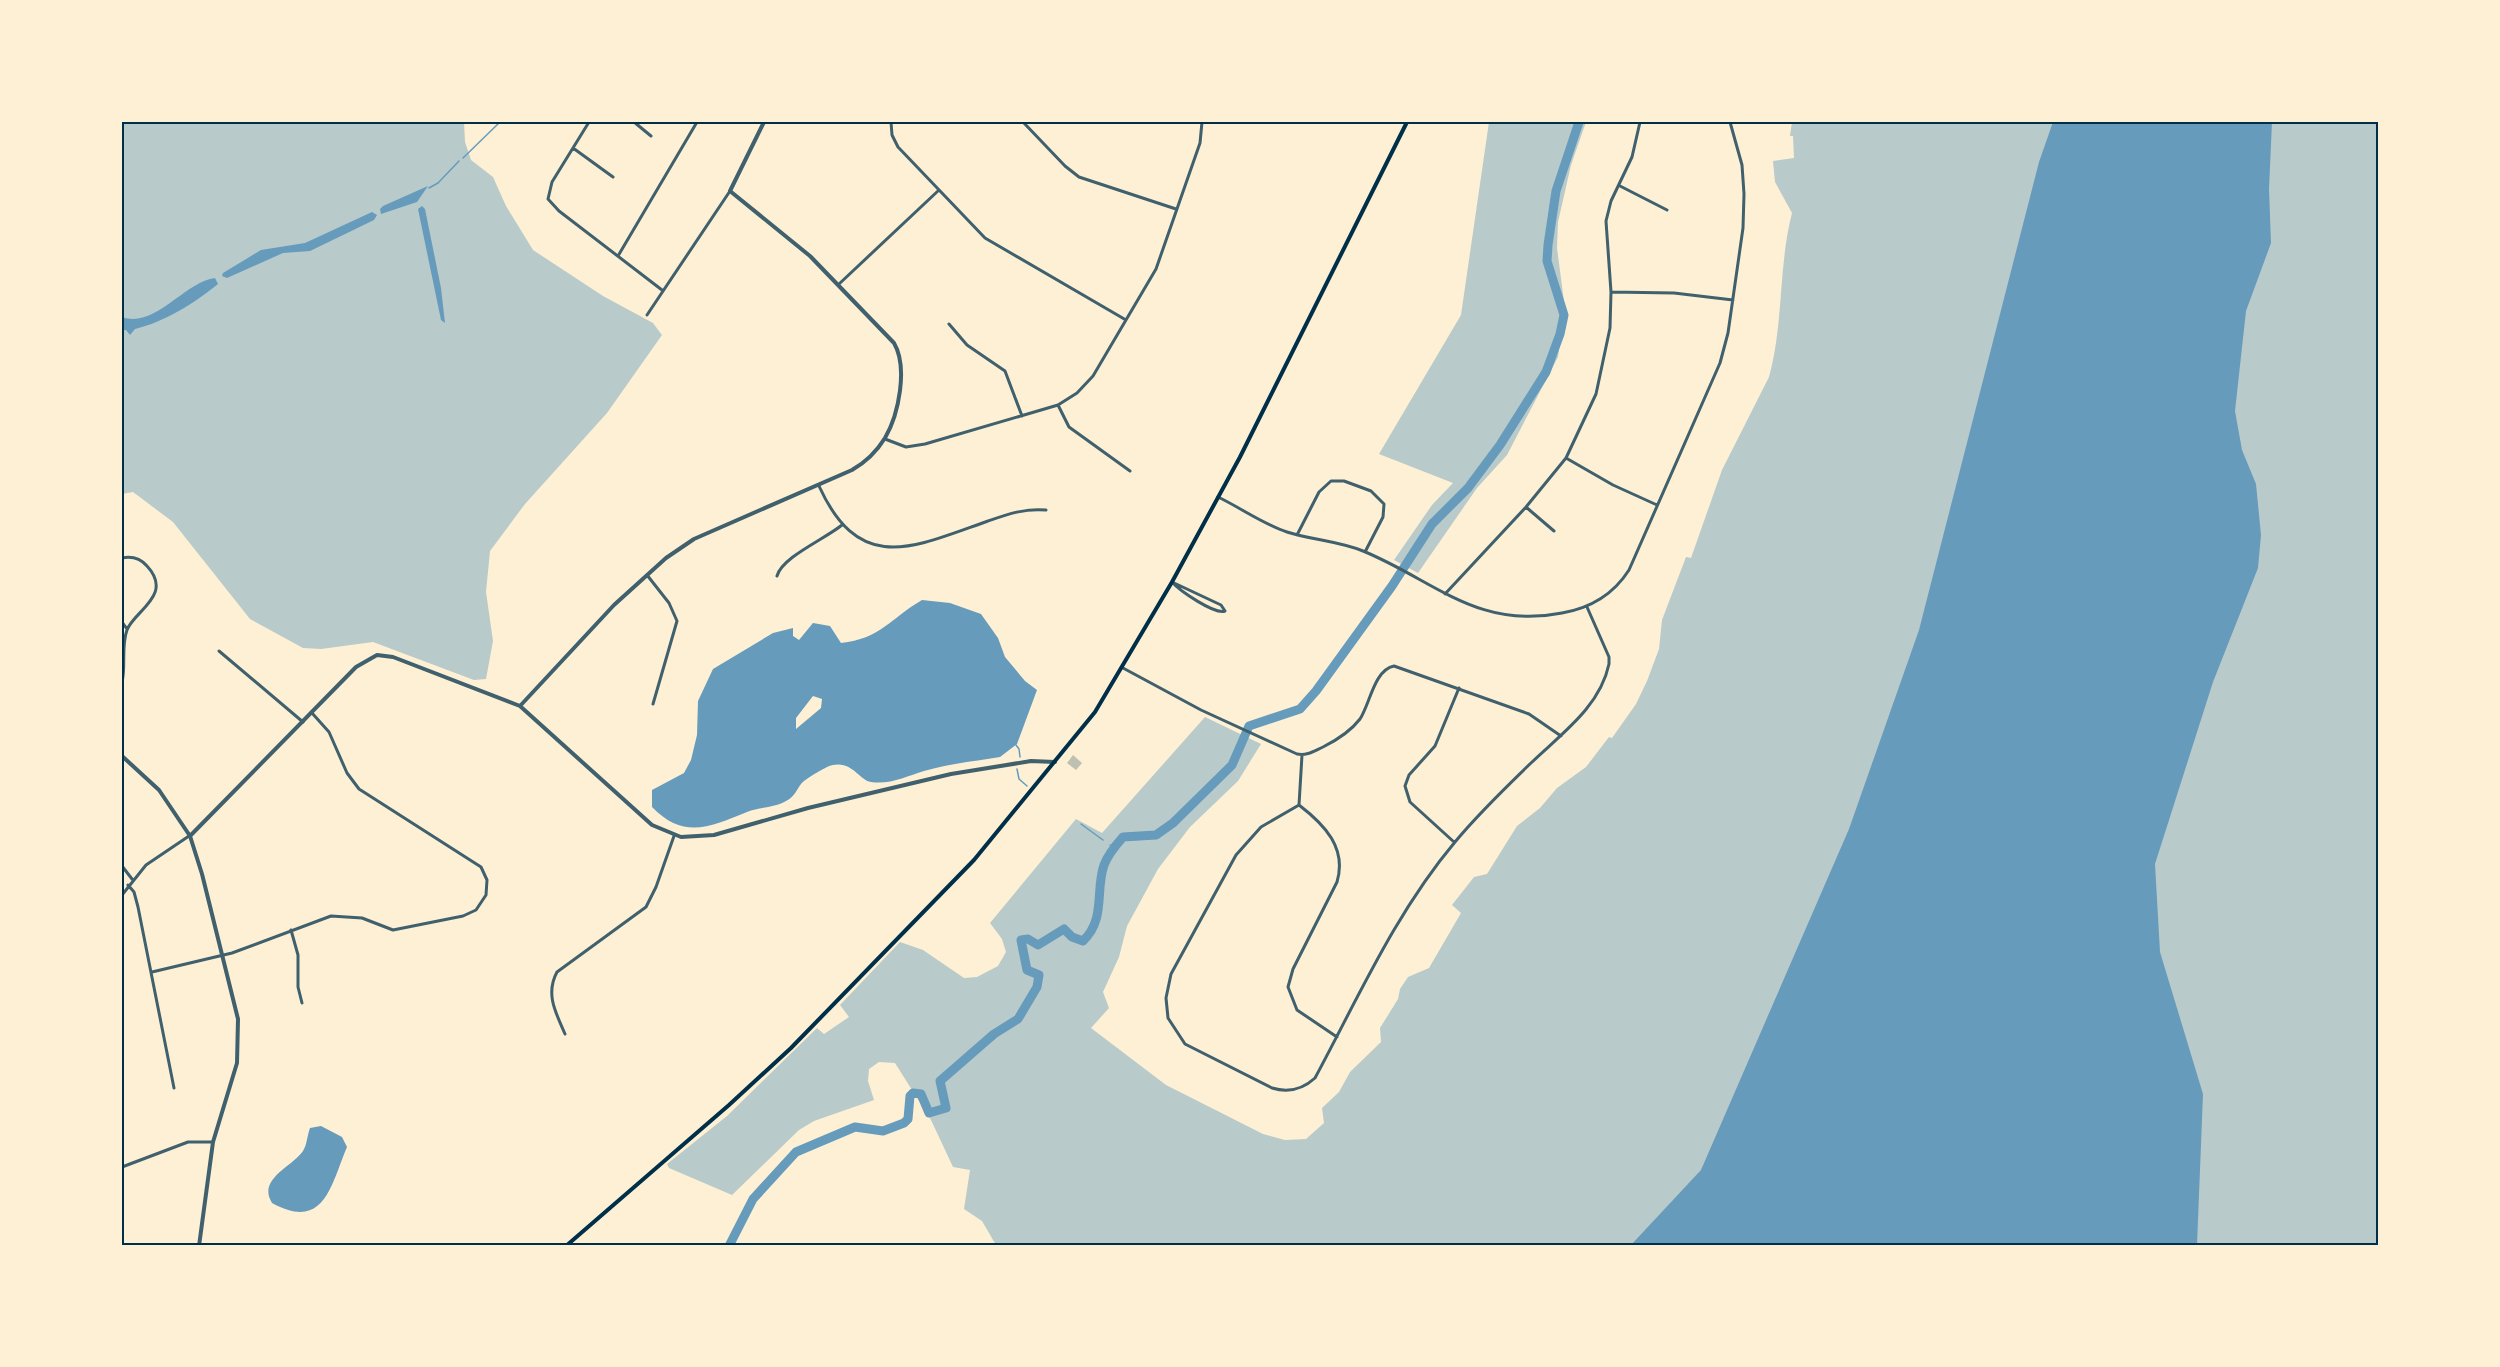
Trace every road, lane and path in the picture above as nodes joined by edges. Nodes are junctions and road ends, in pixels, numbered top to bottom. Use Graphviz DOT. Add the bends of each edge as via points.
graph roads {
  1 [pos="589,122"];
  2 [pos="634,122"];
  3 [pos="697,122"];
  4 [pos="764,122"];
  5 [pos="891,122"];
  6 [pos="1023,122"];
  7 [pos="1202,122"];
  8 [pos="1407,122"];
  9 [pos="1640,122"];
  10 [pos="1730,122"];
  11 [pos="651,136"];
  12 [pos="573,148"];
  13 [pos="613,177"];
  14 [pos="1620,186"];
  15 [pos="939,190"];
  16 [pos="730,191"];
  17 [pos="1176,210"];
  18 [pos="1667,210"];
  19 [pos="618,256"];
  20 [pos="839,284"];
  21 [pos="662,290"];
  22 [pos="1611,292"];
  23 [pos="1733,300"];
  24 [pos="646,315"];
  25 [pos="1126,320"];
  26 [pos="949,324"];
  27 [pos="1058,405"];
  28 [pos="1022,416"];
  29 [pos="885,439"];
  30 [pos="1566,458"];
  31 [pos="1130,471"];
  32 [pos="819,486"];
  33 [pos="1218,497"];
  34 [pos="1657,505"];
  35 [pos="1526,507"];
  36 [pos="1046,510"];
  37 [pos="842,525"];
  38 [pos="1554,531"];
  39 [pos="1297,534"];
  40 [pos="1365,552"];
  41 [pos="122,558"];
  42 [pos="647,575"];
  43 [pos="777,576"];
  44 [pos="1172,582"];
  45 [pos="1444,594"];
  46 [pos="1587,607"];
  47 [pos="122,622"];
  48 [pos="127,629"];
  49 [pos="219,651"];
  50 [pos="1124,668"];
  51 [pos="122,682"];
  52 [pos="1459,688"];
  53 [pos="653,704"];
  54 [pos="520,705"];
  55 [pos="312,713"];
  56 [pos="303,722"];
  57 [pos="1561,736"];
  58 [pos="1302,755"];
  59 [pos="122,756"];
  60 [pos="1055,762"];
  61 [pos="1299,805"];
  62 [pos="190,836"];
  63 [pos="674,836"];
  64 [pos="1454,842"];
  65 [pos="122,866"];
  66 [pos="132,879"];
  67 [pos="128,885"];
  68 [pos="122,895"];
  69 [pos="291,930"];
  70 [pos="223,955"];
  71 [pos="152,972"];
  72 [pos="302,1003"];
  73 [pos="565,1034"];
  74 [pos="1337,1037"];
  75 [pos="174,1088"];
  76 [pos="213,1142"];
  77 [pos="122,1167"];
  78 [pos="199,1245"];
  79 [pos="566,1245"];
  1 -- 12 [label="street"];
  2 -- 11 [label="street"];
  3 -- 19 [label="street"];
  4 -- 16 [label="street"];
  5 -- 15 [label="street" via="898,147"];
  6 -- 17 [label="street" via="1079,177"];
  7 -- 17 [label="street" via="1200,143"];
  8 -- 33 [label="main road"];
  9 -- 14 [label="street"];
  10 -- 23 [label="street" via="1742,165 1744,194"];
  12 -- 13 [label="street"];
  12 -- 19 [label="street" via="547,193 551,203"];
  14 -- 18 [label="street"];
  14 -- 22 [label="street" via="1606,221"];
  15 -- 20 [label="street"];
  15 -- 25 [label="street" via="985,238"];
  16 -- 20 [label="street"];
  16 -- 21 [label="street"];
  17 -- 25 [label="street" via="1156,269"];
  19 -- 21 [label="street"];
  20 -- 29 [label="street" via="889,336 900,356 896,405"];
  21 -- 24 [label="street"];
  22 -- 23 [label="street" via="1674,293"];
  22 -- 30 [label="street" via="1610,328 1596,394"];
  23 -- 34 [label="street" via="1719,363"];
  25 -- 27 [label="street" via="1093,376"];
  26 -- 28 [label="street" via="967,345 1005,371"];
  27 -- 28 [label="street"];
  27 -- 31 [label="street" via="1069,426"];
  28 -- 29 [label="street" via="913,446 900,446"];
  29 -- 32 [label="street" via="859,466"];
  30 -- 34 [label="street"];
  30 -- 35 [label="street"];
  32 -- 37 [label="street"];
  32 -- 42 [label="street" via="687,543"];
  33 -- 39 [label="street"];
  33 -- 44 [label="main road"];
  34 -- 46 [label="street" via="1623,579"];
  35 -- 38 [label="street"];
  35 -- 45 [label="street"];
  36 -- 37 [label="street" via="1022,510 905,548 869,543"];
  37 -- 43 [label="street" via="785,561"];
  39 -- 40 [label="street"];
  39 -- 40 [label="street" via="1324,485 1344,481 1371,491 1384,504 1383,517"];
  40 -- 45 [label="street"];
  41 -- 48 [label="street" via="144,562 152,571 155,589 149,605"];
  42 -- 53 [label="street" via="669,603 677,621"];
  42 -- 54 [label="street"];
  44 -- 44 [label="street" via="1217,612 1225,611 1221,605"];
  44 -- 50 [label="main road"];
  45 -- 46 [label="street" via="1485,612 1524,617"];
  46 -- 57 [label="street" via="1608,657 1608,671 1588,707"];
  47 -- 48 [label="street"];
  48 -- 51 [label="street"];
  49 -- 56 [label="street"];
  50 -- 58 [label="street" via="1235,727"];
  50 -- 60 [label="main road"];
  52 -- 57 [label="street" via="1529,714"];
  52 -- 58 [label="street" via="1399,666 1389,667 1382,672 1354,726 1336,740"];
  52 -- 64 [label="street" via="1435,746 1408,774 1406,786 1410,802"];
  54 -- 55 [label="street" via="393,657 377,655 363,661"];
  54 -- 63 [label="street" via="652,825"];
  55 -- 56 [label="street"];
  55 -- 69 [label="street" via="329,732 359,789 477,863 488,887 482,904 472,913 416,927 393,930 342,915"];
  56 -- 62 [label="street"];
  57 -- 64 [label="street"];
  58 -- 61 [label="street"];
  59 -- 62 [label="street" via="159,790"];
  60 -- 63 [label="street" via="1040,759 965,771 816,805 714,835"];
  60 -- 79 [label="main road" via="974,860 784,1055"];
  61 -- 74 [label="street" via="1330,834 1340,868 1337,882 1293,969 1289,994 1301,1014"];
  61 -- 74 [label="street" via="1261,827 1236,855 1172,974 1166,990 1166,1008 1173,1028 1185,1044 1278,1089 1294,1089 1311,1082"];
  62 -- 66 [label="street"];
  62 -- 70 [label="street"];
  63 -- 73 [label="street" via="645,907 556,972 551,999"];
  64 -- 74 [label="street" via="1394,930"];
  65 -- 66 [label="street"];
  66 -- 67 [label="street"];
  67 -- 68 [label="street"];
  67 -- 71 [label="street" via="134,892"];
  69 -- 70 [label="street"];
  69 -- 72 [label="street"];
  70 -- 71 [label="street"];
  70 -- 76 [label="street" via="238,1019 239,1041 237,1063"];
  71 -- 75 [label="street"];
  76 -- 77 [label="street" via="188,1142"];
  76 -- 78 [label="street"];
}
